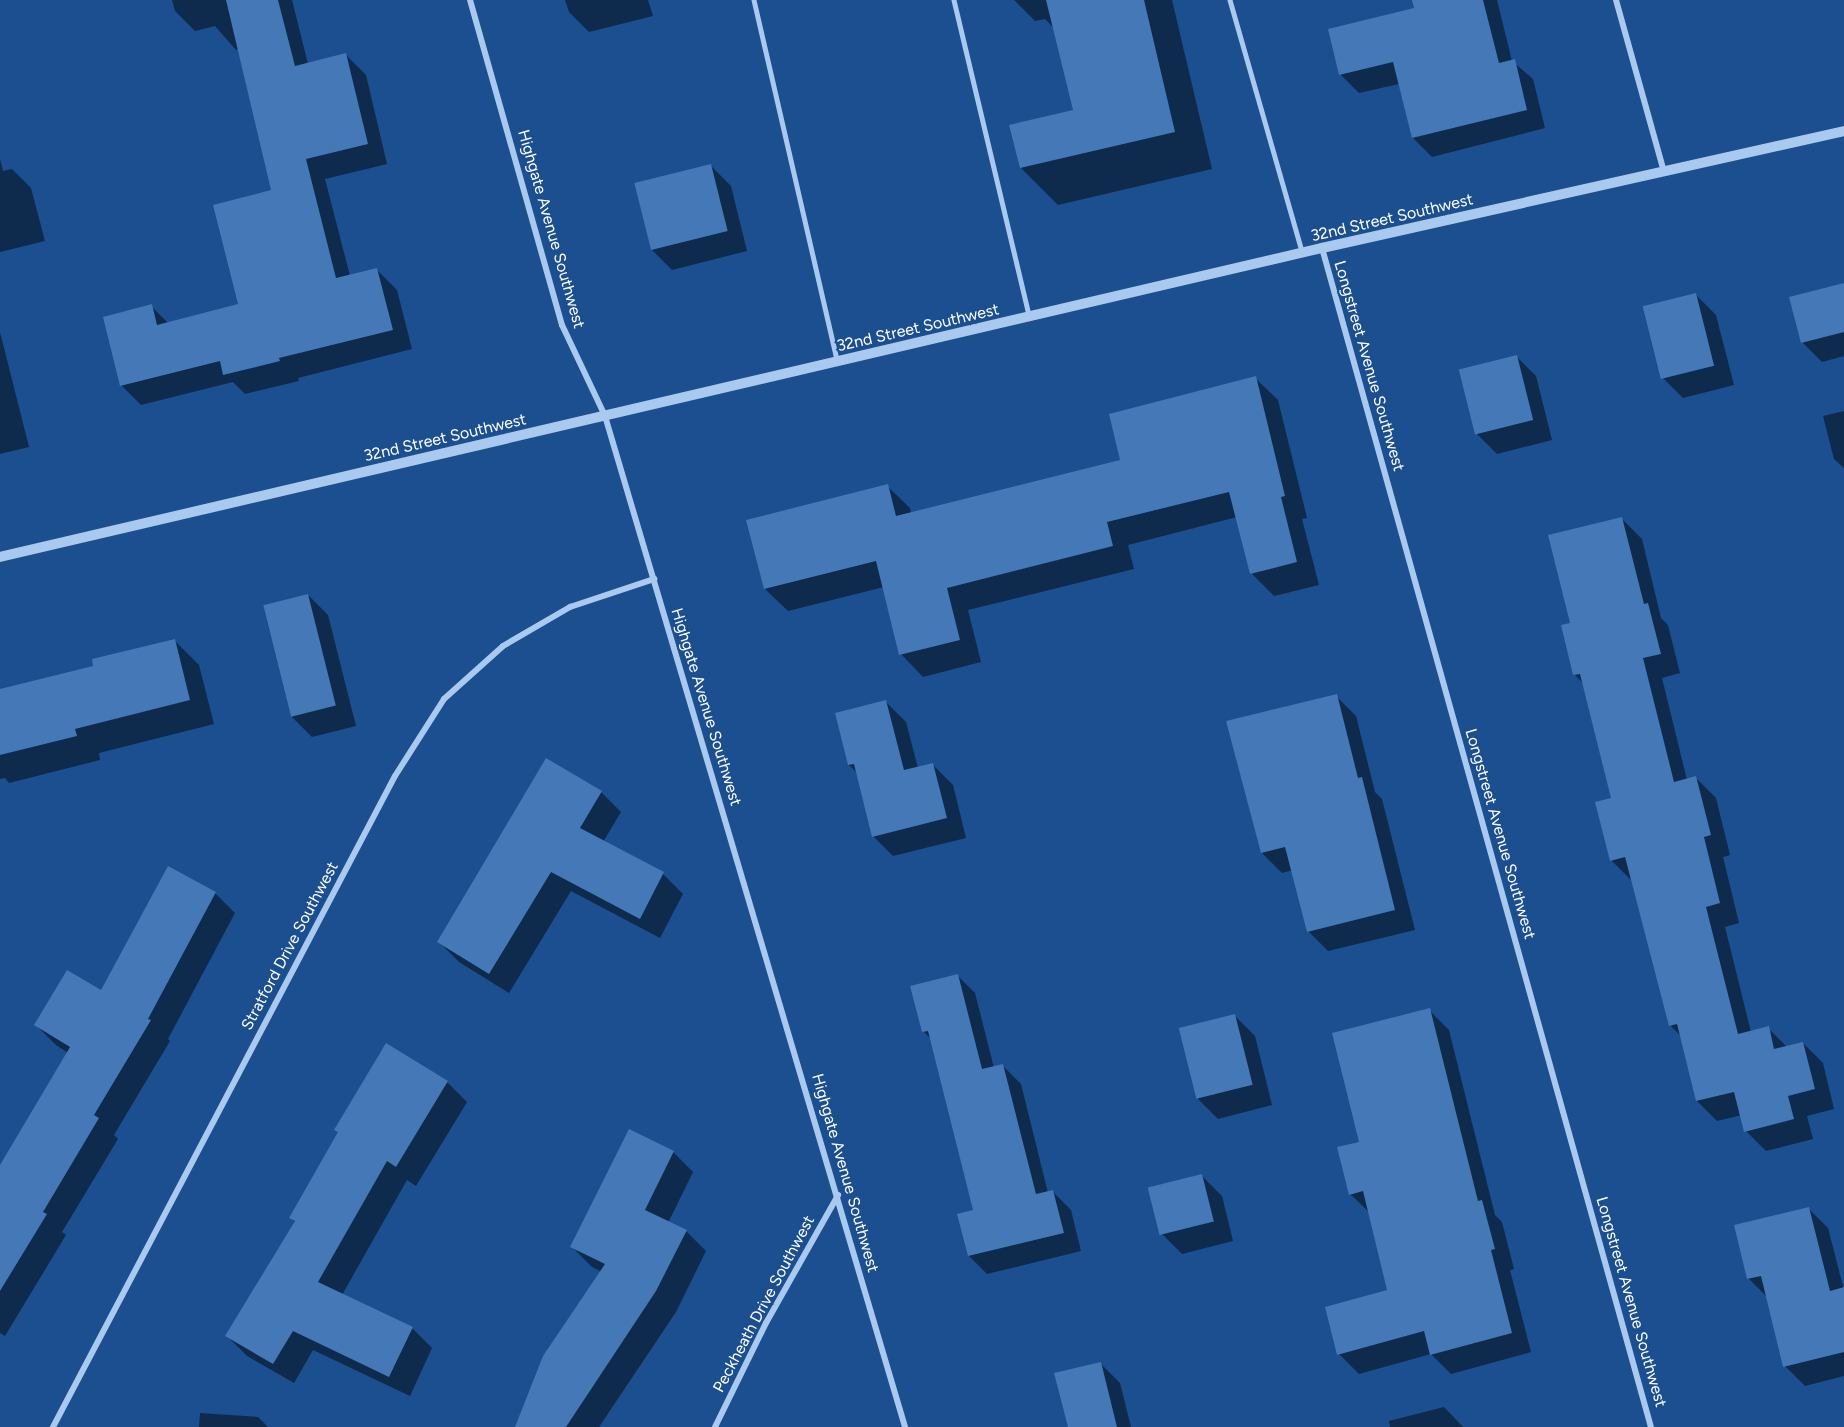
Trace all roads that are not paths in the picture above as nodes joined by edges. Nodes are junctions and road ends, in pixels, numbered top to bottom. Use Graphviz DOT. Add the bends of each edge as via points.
graph roads {
  1 [pos="470,0"];
  2 [pos="754,0"];
  3 [pos="954,0"];
  4 [pos="1230,0"];
  5 [pos="1616,0"];
  6 [pos="1844,131"];
  7 [pos="1664,172"];
  8 [pos="1322,248"];
  9 [pos="1302,253"];
  10 [pos="1029,317"];
  11 [pos="838,362"];
  12 [pos="605,416"];
  13 [pos="0,557"];
  14 [pos="654,579"];
  15 [pos="838,1195"];
  16 [pos="53,1427"];
  17 [pos="715,1427"];
  18 [pos="905,1427"];
  19 [pos="1652,1427"];
  1 -- 12 [label="street, Highgate Avenue Southwest" via="562,325"];
  2 -- 11 [label="lane"];
  3 -- 10 [label="lane"];
  4 -- 9 [label="lane"];
  5 -- 7 [label="street"];
  6 -- 7 [label="street, 32nd Street Southwest"];
  7 -- 8 [label="street, 32nd Street Southwest"];
  8 -- 9 [label="street, 32nd Street Southwest"];
  8 -- 19 [label="street, Longstreet Avenue Southwest"];
  9 -- 10 [label="street, 32nd Street Southwest"];
  10 -- 11 [label="street, 32nd Street Southwest"];
  11 -- 12 [label="street, 32nd Street Southwest"];
  12 -- 13 [label="street, 32nd Street Southwest"];
  12 -- 14 [label="street, Highgate Avenue Southwest"];
  14 -- 15 [label="street, Highgate Avenue Southwest"];
  14 -- 16 [label="street, Stratford Drive Southwest" via="570,607 503,646 444,699 394,776"];
  15 -- 17 [label="street, Peckheath Drive Southwest" via="766,1323"];
  15 -- 18 [label="street, Highgate Avenue Southwest"];
}
